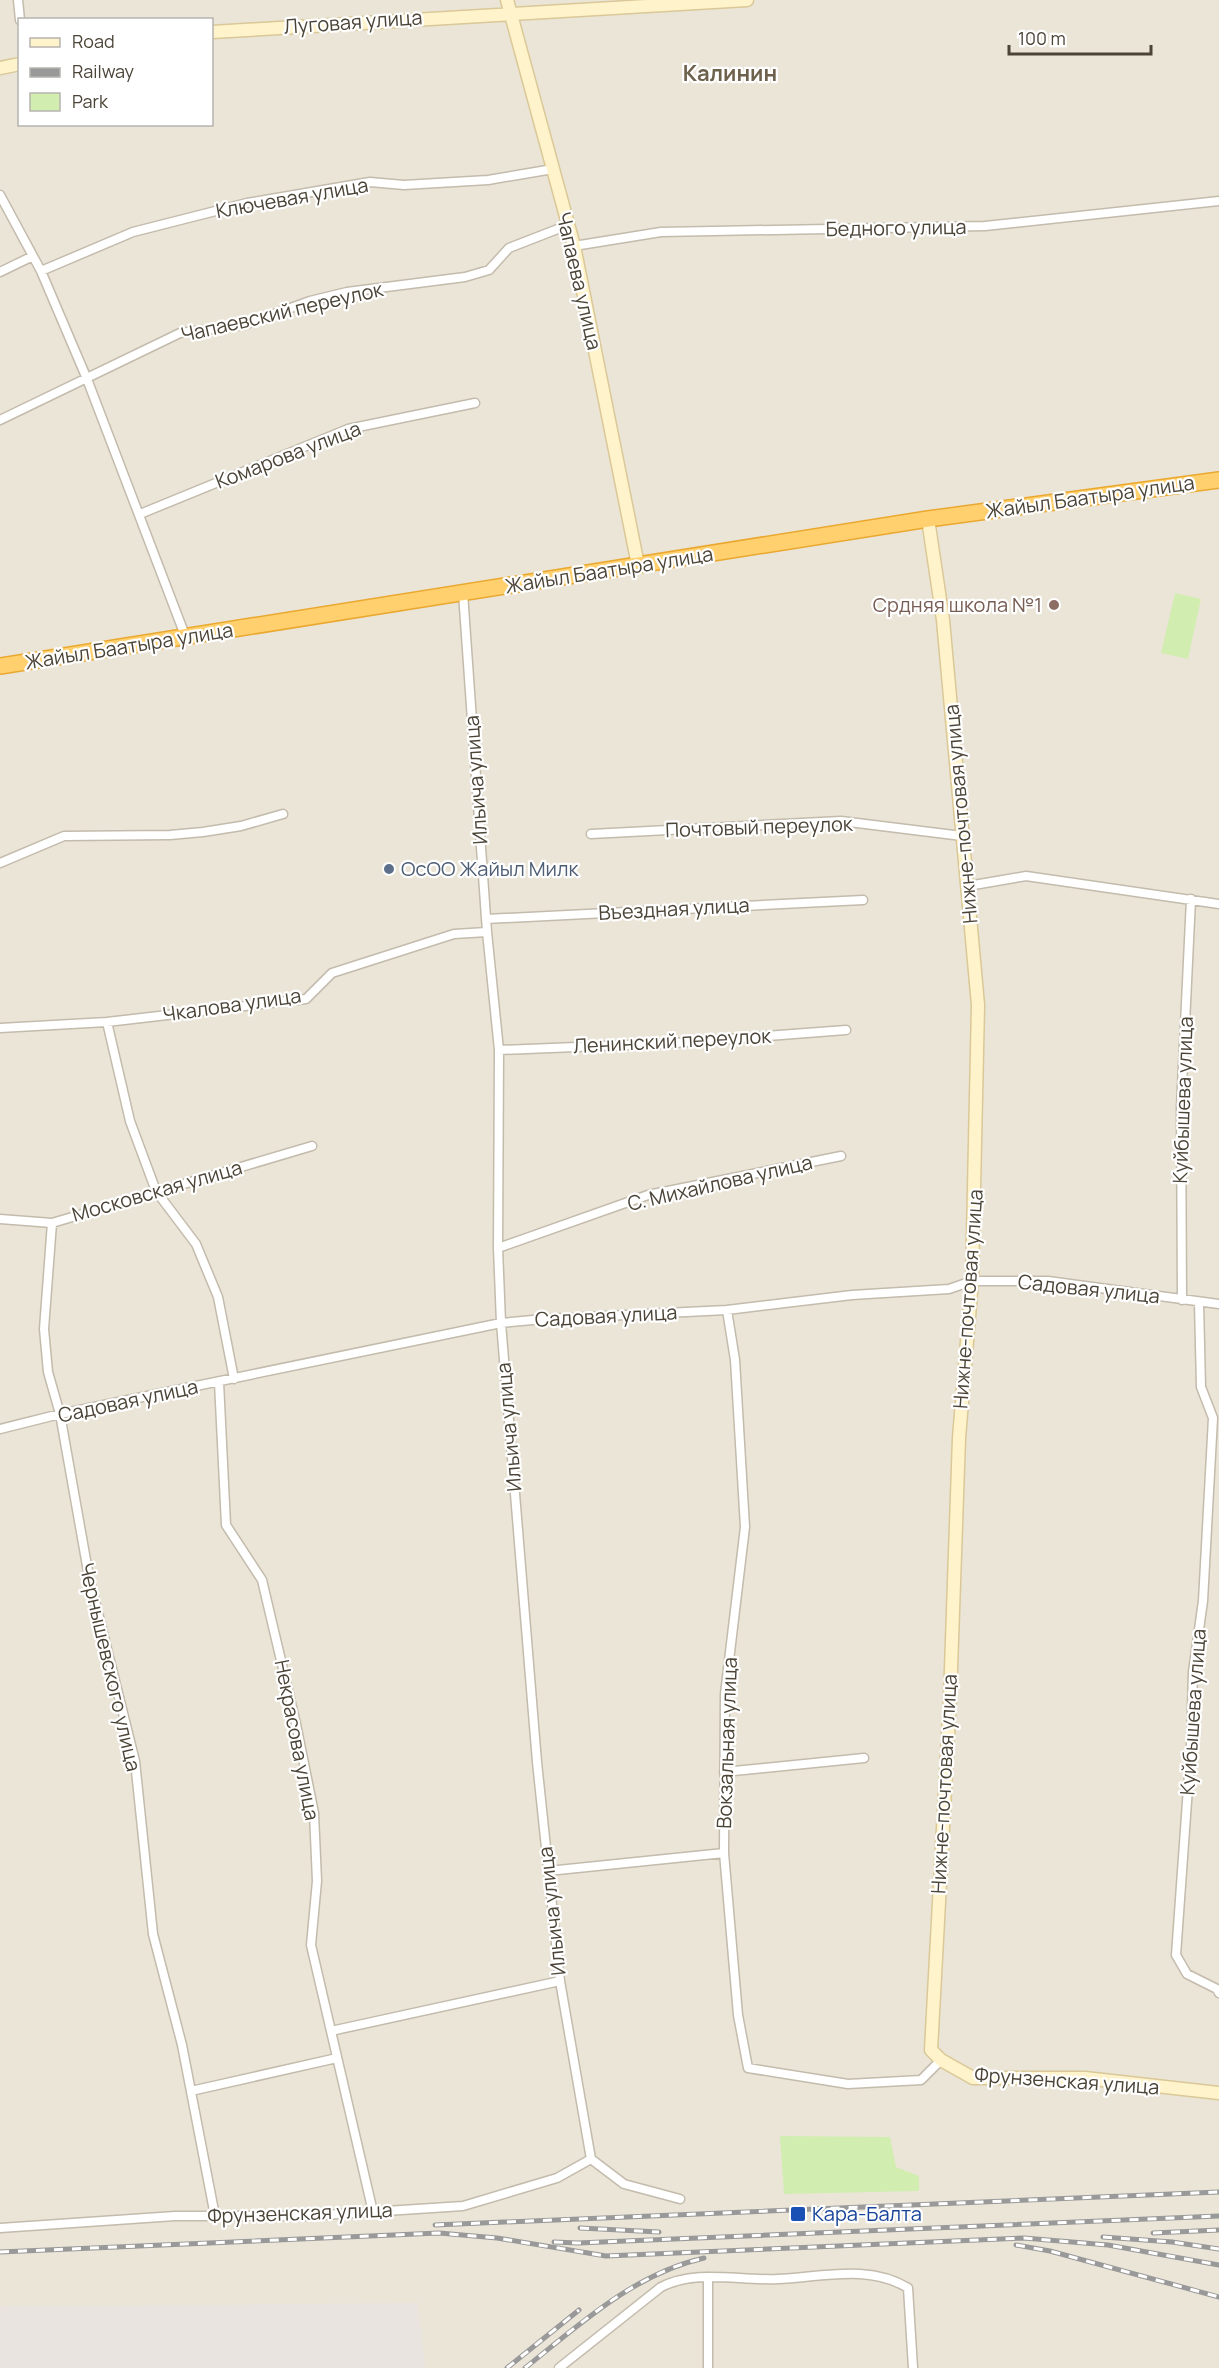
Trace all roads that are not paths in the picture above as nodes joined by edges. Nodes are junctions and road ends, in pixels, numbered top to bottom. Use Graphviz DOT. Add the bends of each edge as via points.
graph roads {
  1 [pos="18,0"];
  2 [pos="747,0"];
  3 [pos="718,1"];
  4 [pos="508,6"];
  5 [pos="20,18"];
  6 [pos="213,32"];
  7 [pos="18,64"];
  8 [pos="0,68"];
  9 [pos="553,169"];
  10 [pos="0,195"];
  11 [pos="1219,201"];
  12 [pos="568,225"];
  13 [pos="574,246"];
  14 [pos="31,256"];
  15 [pos="41,271"];
  16 [pos="0,272"];
  17 [pos="87,379"];
  18 [pos="475,403"];
  19 [pos="0,420"];
  20 [pos="1219,480"];
  21 [pos="140,514"];
  22 [pos="928,519"];
  23 [pos="638,565"];
  24 [pos="463,593"];
  25 [pos="186,638"];
  26 [pos="0,666"];
  27 [pos="283,814"];
  28 [pos="591,834"];
  29 [pos="962,836"];
  30 [pos="0,862"];
  31 [pos="968,886"];
  32 [pos="1191,899"];
  33 [pos="863,900"];
  34 [pos="1219,904"];
  35 [pos="486,919"];
  36 [pos="487,932"];
  37 [pos="107,1022"];
  38 [pos="0,1028"];
  39 [pos="846,1030"];
  40 [pos="499,1050"];
  41 [pos="312,1146"];
  42 [pos="841,1156"];
  43 [pos="156,1191"];
  44 [pos="0,1219"];
  45 [pos="51,1223"];
  46 [pos="498,1248"];
  47 [pos="972,1281"];
  48 [pos="1182,1300"];
  49 [pos="1199,1303"];
  50 [pos="1219,1304"];
  51 [pos="727,1310"];
  52 [pos="501,1323"];
  53 [pos="234,1379"];
  54 [pos="219,1382"];
  55 [pos="60,1414"];
  56 [pos="0,1429"];
  57 [pos="864,1758"];
  58 [pos="724,1772"];
  59 [pos="724,1853"];
  60 [pos="548,1872"];
  61 [pos="560,1981"];
  62 [pos="1219,1993"];
  63 [pos="331,2031"];
  64 [pos="337,2058"];
  65 [pos="940,2060"];
  66 [pos="191,2091"];
  67 [pos="1219,2093"];
  68 [pos="591,2159"];
  69 [pos="680,2199"];
  70 [pos="373,2212"];
  71 [pos="215,2216"];
  72 [pos="0,2228"];
  73 [pos="708,2277"];
  74 [pos="559,2368"];
  75 [pos="708,2368"];
  76 [pos="913,2368"];
  1 -- 5 [label="street"];
  2 -- 3 [label="street, Луговая улица"];
  3 -- 4 [label="street, Луговая улица"];
  4 -- 6 [label="street, Луговая улица"];
  4 -- 9 [label="street, Чапаева улица"];
  7 -- 8 [label="street"];
  9 -- 12 [label="street, Чапаева улица"];
  9 -- 15 [label="street, Ключевая улица" via="488,180 404,185 370,182 247,202 133,232"];
  10 -- 14 [label="street"];
  11 -- 13 [label="street, Бедного улица" via="985,226 660,232"];
  12 -- 13 [label="street, Чапаева улица"];
  12 -- 17 [label="street, Чапаевский переулок" via="509,248 489,270 465,277 347,292 244,325 180,333"];
  13 -- 23 [label="street, Чапаева улица"];
  14 -- 15 [label="street"];
  14 -- 16 [label="street"];
  15 -- 17 [label="street"];
  17 -- 19 [label="street, Чапаевский переулок"];
  17 -- 21 [label="street"];
  18 -- 21 [label="street, Комарова улица" via="348,429"];
  20 -- 22 [label="highway, Жайыл Баатыра улица"];
  21 -- 25 [label="street"];
  22 -- 23 [label="highway, Жайыл Баатыра улица"];
  22 -- 29 [label="street, Нижне-почтовая улица" via="943,620"];
  23 -- 24 [label="highway, Жайыл Баатыра улица"];
  24 -- 25 [label="highway, Жайыл Баатыра улица"];
  24 -- 35 [label="street, Ильича улица"];
  25 -- 26 [label="highway, Жайыл Баатыра улица"];
  27 -- 30 [label="street" via="203,832 64,836"];
  28 -- 29 [label="street, Почтовый переулок" via="841,821"];
  29 -- 31 [label="street, Нижне-почтовая улица"];
  31 -- 32 [label="street" via="1026,876"];
  31 -- 47 [label="street, Нижне-почтовая улица" via="978,1005"];
  32 -- 34 [label="street"];
  32 -- 48 [label="street, Куйбышева улица" via="1181,1107"];
  33 -- 35 [label="street, Въездная улица"];
  35 -- 36 [label="street, Ильича улица"];
  36 -- 37 [label="street, Чкалова улица" via="454,934 332,973 306,999"];
  36 -- 40 [label="street, Ильича улица"];
  37 -- 38 [label="street, Чкалова улица"];
  37 -- 43 [label="street" via="130,1121"];
  39 -- 40 [label="street, Ленинский переулок" via="675,1043"];
  40 -- 46 [label="street, Ильича улица"];
  41 -- 43 [label="street, Московская улица"];
  42 -- 46 [label="street, С. Михайлова улица" via="648,1195"];
  43 -- 45 [label="street, Московская улица"];
  43 -- 53 [label="street" via="196,1244 218,1297"];
  44 -- 45 [label="street, Московская улица"];
  45 -- 55 [label="street, Чернышевского улица" via="44,1329 48,1371"];
  46 -- 52 [label="street, Ильича улица"];
  47 -- 48 [label="street, Садовая улица" via="1048,1281"];
  47 -- 51 [label="street, Садовая улица" via="949,1289 852,1295"];
  47 -- 65 [label="street, Нижне-почтовая улица" via="959,1438 931,2050"];
  48 -- 49 [label="street, Садовая улица"];
  49 -- 50 [label="street, Садовая улица"];
  49 -- 62 [label="street, Куйбышева улица" via="1202,1387 1213,1418 1176,1955 1187,1974"];
  51 -- 52 [label="street, Садовая улица"];
  51 -- 58 [label="street, Вокзальная улица" via="735,1360 745,1527 725,1694"];
  52 -- 53 [label="street, Садовая улица"];
  52 -- 60 [label="street, Ильича улица"];
  53 -- 54 [label="street, Садовая улица"];
  54 -- 55 [label="street, Садовая улица"];
  54 -- 63 [label="street, Некрасова улица" via="226,1525 262,1580 314,1813 317,1881 311,1945"];
  55 -- 56 [label="street, Садовая улица"];
  55 -- 66 [label="street, Чернышевского улица" via="89,1577 135,1761 153,1934"];
  57 -- 58 [label="street"];
  58 -- 59 [label="street, Вокзальная улица"];
  59 -- 60 [label="street"];
  59 -- 65 [label="street, Вокзальная улица" via="738,2015 748,2068 848,2084 921,2080"];
  60 -- 61 [label="street, Ильича улица"];
  61 -- 63 [label="street"];
  61 -- 68 [label="street, Ильича улица"];
  63 -- 64 [label="street, Некрасова улица"];
  64 -- 66 [label="street"];
  64 -- 70 [label="street, Некрасова улица"];
  65 -- 67 [label="street, Фрунзенская улица" via="973,2079 1085,2078"];
  66 -- 71 [label="street, Чернышевского улица"];
  68 -- 69 [label="street" via="624,2184"];
  68 -- 70 [label="street, Фрунзенская улица" via="557,2178 463,2206"];
  70 -- 71 [label="street, Фрунзенская улица"];
  71 -- 72 [label="street, Фрунзенская улица"];
  73 -- 74 [label="street" via="678,2278 661,2287"];
  73 -- 75 [label="street"];
  73 -- 76 [label="street" via="777,2279 848,2272 894,2279 908,2288"];
}
